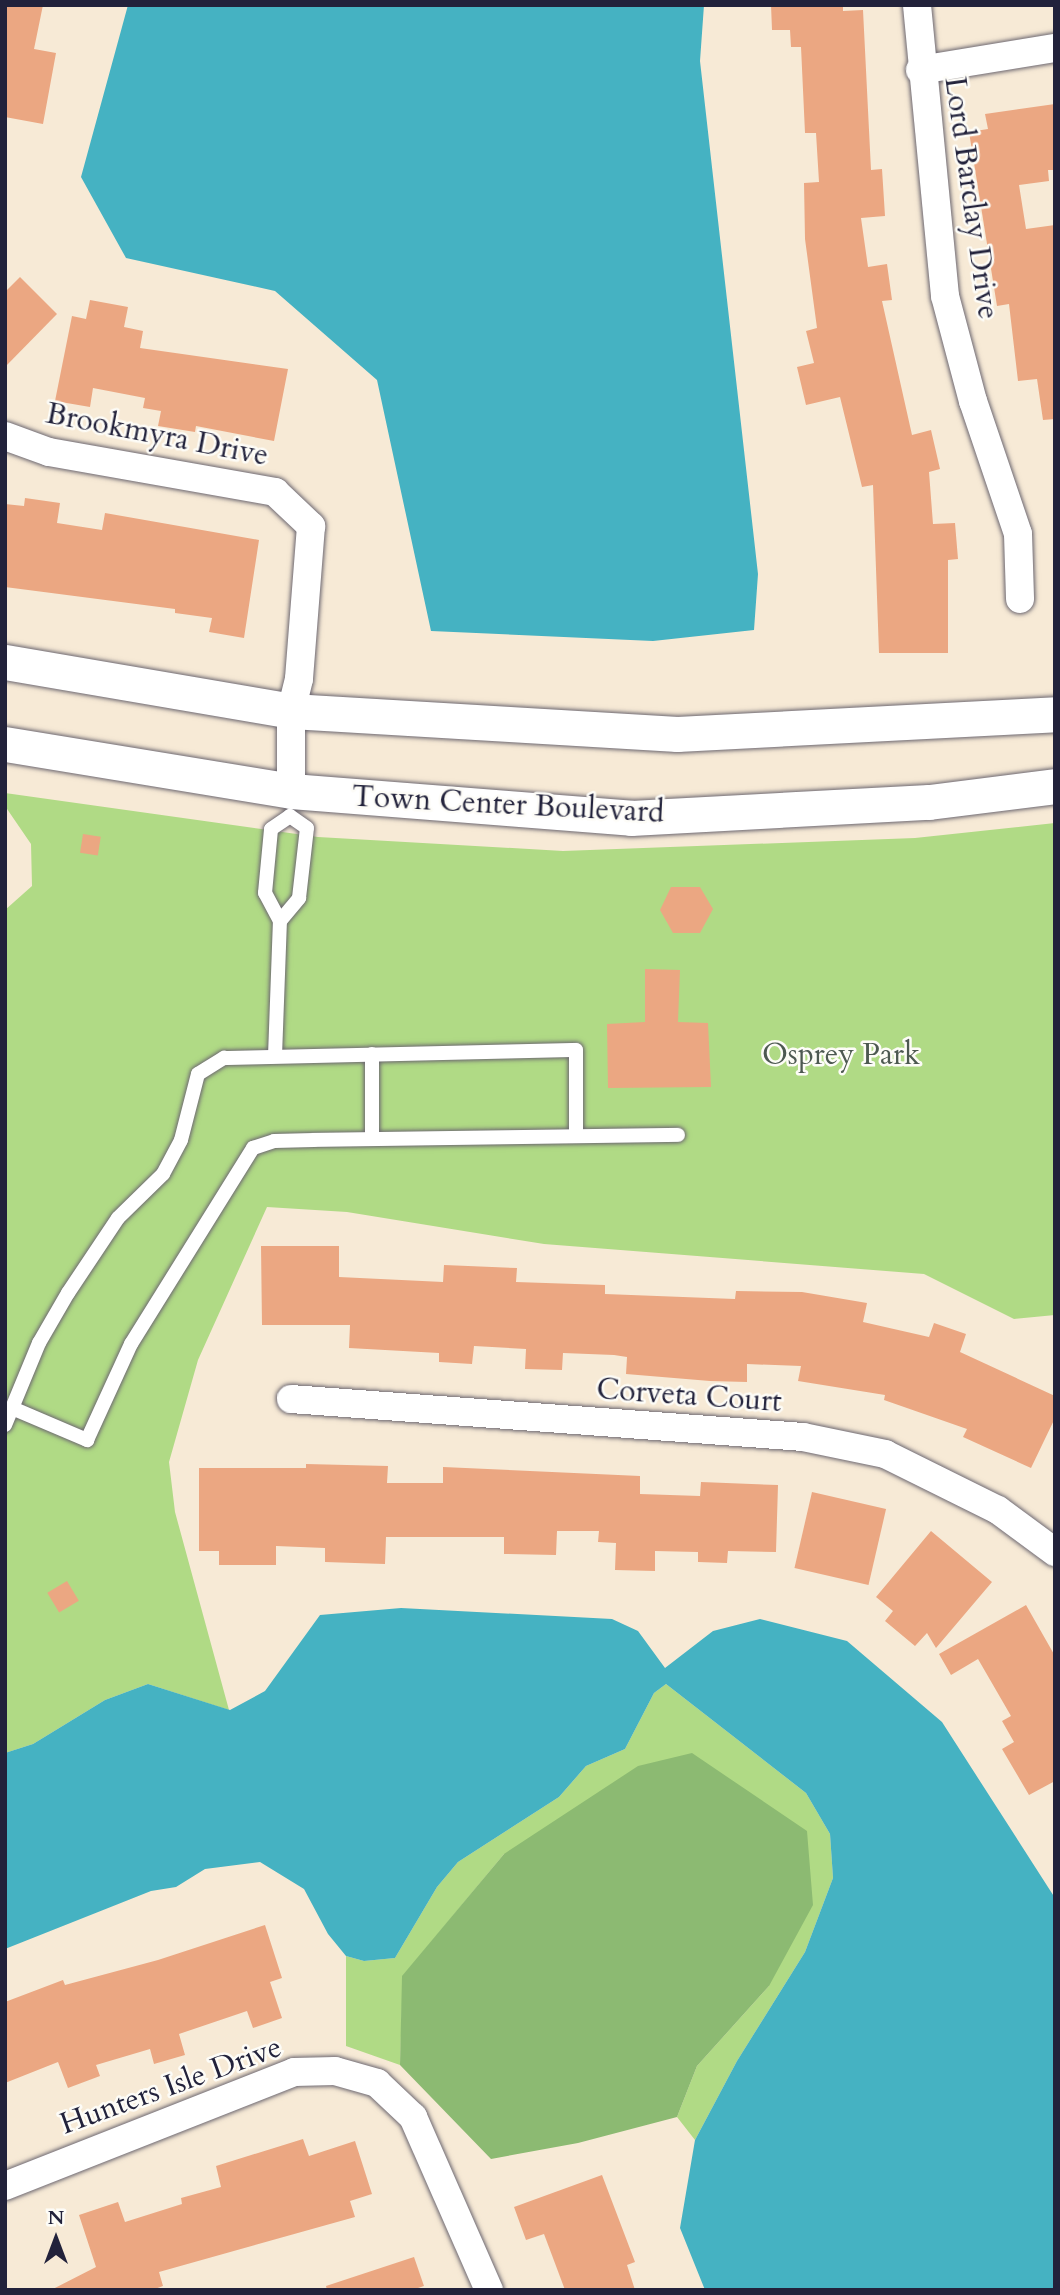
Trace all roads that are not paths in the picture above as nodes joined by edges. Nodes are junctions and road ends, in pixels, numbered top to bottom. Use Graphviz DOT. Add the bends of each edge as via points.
graph roads {
  1 [pos="918,5"];
  2 [pos="1055,48"];
  3 [pos="920,70"];
  4 [pos="5,436"];
  5 [pos="1020,599"];
  6 [pos="5,662"];
  7 [pos="291,711"];
  8 [pos="1055,714"];
  9 [pos="5,744"];
  10 [pos="1055,786"];
  11 [pos="291,804"];
  12 [pos="280,921"];
  13 [pos="372,1054"];
  14 [pos="275,1056"];
  15 [pos="678,1135"];
  16 [pos="576,1136"];
  17 [pos="372,1139"];
  18 [pos="291,1399"];
  19 [pos="12,1408"];
  20 [pos="5,1426"];
  21 [pos="1055,1552"];
  22 [pos="5,2186"];
  23 [pos="489,2290"];
  1 -- 3 [label="street, Lord Barclay Drive"];
  2 -- 3 [label="street"];
  3 -- 5 [label="street, Lord Barclay Drive" via="945,296 973,401 1018,534"];
  4 -- 7 [label="street, Brookmyra Drive" via="49,452 275,492 311,526 299,679"];
  6 -- 7 [label="street"];
  7 -- 8 [label="street" via="677,734"];
  7 -- 11 [label="street, Brookmyra Drive"];
  9 -- 11 [label="street, Town Center Boulevard"];
  10 -- 11 [label="street, Town Center Boulevard" via="929,802 631,818"];
  11 -- 12 [label="lane" via="271,829 265,893"];
  11 -- 12 [label="lane" via="307,828 299,898"];
  12 -- 14 [label="lane"];
  13 -- 14 [label="lane"];
  13 -- 16 [label="lane" via="576,1050"];
  13 -- 17 [label="lane"];
  14 -- 19 [label="lane" via="224,1058 198,1074 181,1140 169,1163 118,1218 68,1293 39,1343"];
  15 -- 16 [label="lane"];
  16 -- 17 [label="lane"];
  17 -- 19 [label="lane" via="274,1141 253,1148 131,1344 87,1440"];
  18 -- 21 [label="street, Corveta Court" via="803,1437 885,1454 998,1510"];
  19 -- 20 [label="lane"];
  22 -- 23 [label="street, Hunters Isle Drive" via="294,2072 335,2071 377,2083 413,2117"];
}
